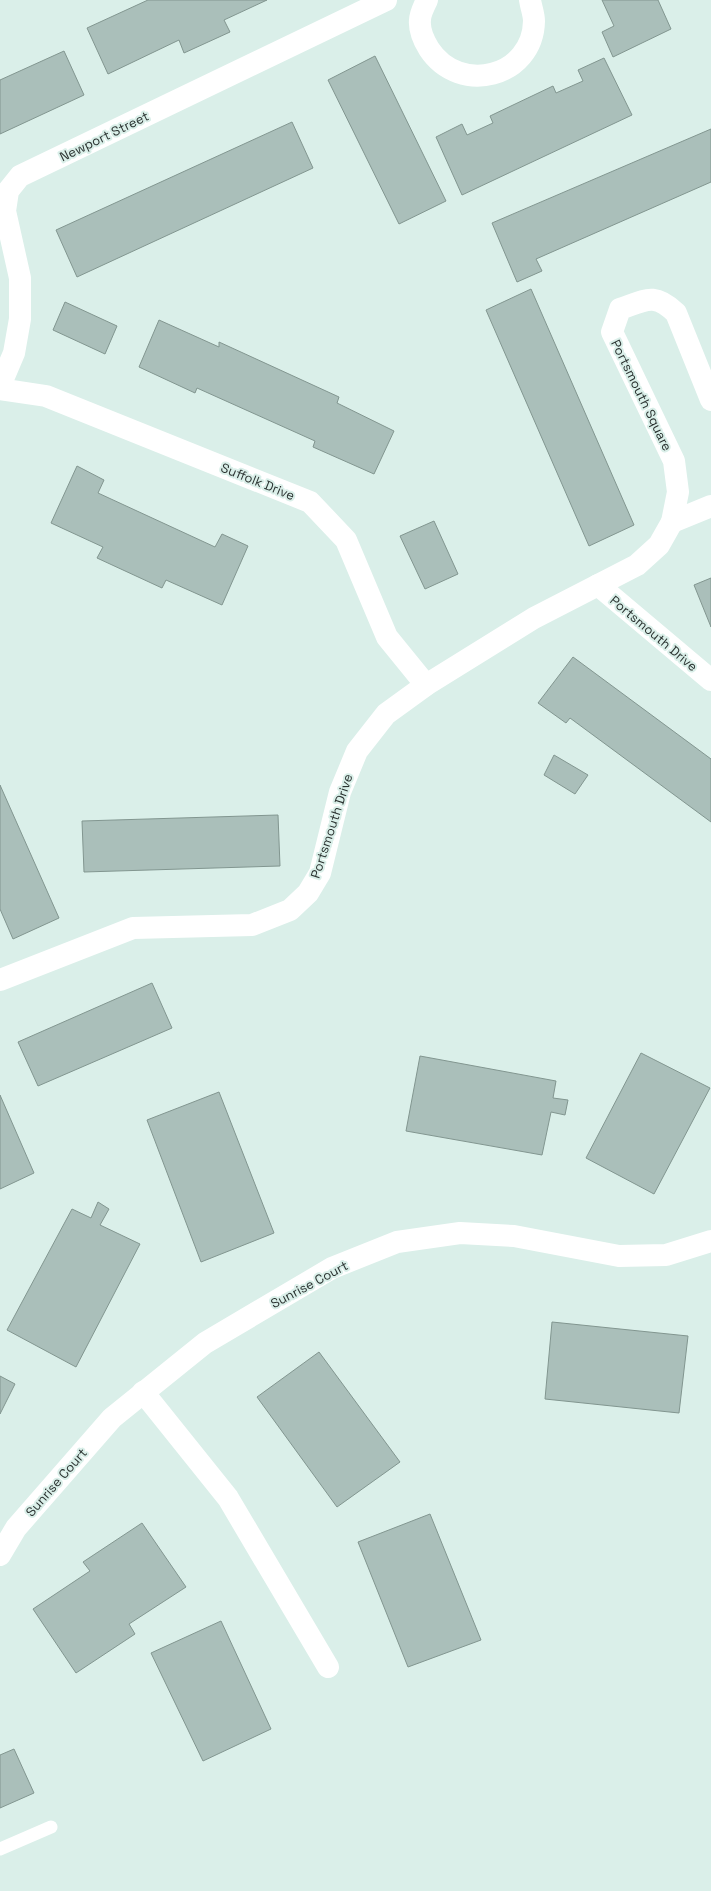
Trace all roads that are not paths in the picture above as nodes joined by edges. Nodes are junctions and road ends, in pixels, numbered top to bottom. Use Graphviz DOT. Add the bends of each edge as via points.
graph roads {
  1 [pos="386,0"];
  2 [pos="427,0"];
  3 [pos="530,0"];
  4 [pos="0,387"];
  5 [pos="711,400"];
  6 [pos="711,506"];
  7 [pos="672,522"];
  8 [pos="598,585"];
  9 [pos="711,680"];
  10 [pos="426,685"];
  11 [pos="0,980"];
  12 [pos="711,1241"];
  13 [pos="143,1392"];
  14 [pos="0,1555"];
  15 [pos="328,1667"];
  16 [pos="50,1827"];
  17 [pos="0,1849"];
  1 -- 4 [label="street, Newport Street" via="20,176 8,191 5,210 20,278 20,319 14,353"];
  2 -- 3 [label="street" via="420,20 424,42 436,60 455,73 476,77 498,72 516,61 529,42 534,21"];
  4 -- 10 [label="street, Suffolk Drive" via="46,396 310,502 346,540 387,637"];
  5 -- 7 [label="street, Portsmouth Square" via="676,313 665,302 649,299 620,309 612,332 674,461 678,492"];
  6 -- 7 [label="street"];
  7 -- 8 [label="street, Portsmouth Drive" via="659,545 637,565"];
  8 -- 9 [label="street, Portsmouth Drive"];
  8 -- 10 [label="street, Portsmouth Drive" via="534,618"];
  10 -- 11 [label="street, Portsmouth Drive" via="386,714 357,751 340,792 320,873 308,893 290,910 252,925 133,928"];
  12 -- 13 [label="street, Sunrise Court" via="666,1255 619,1256 507,1236 460,1233 396,1242 332,1268 205,1343"];
  13 -- 14 [label="street, Sunrise Court" via="112,1418 16,1528"];
  13 -- 15 [label="street" via="228,1498"];
  16 -- 17 [label="lane"];
}
